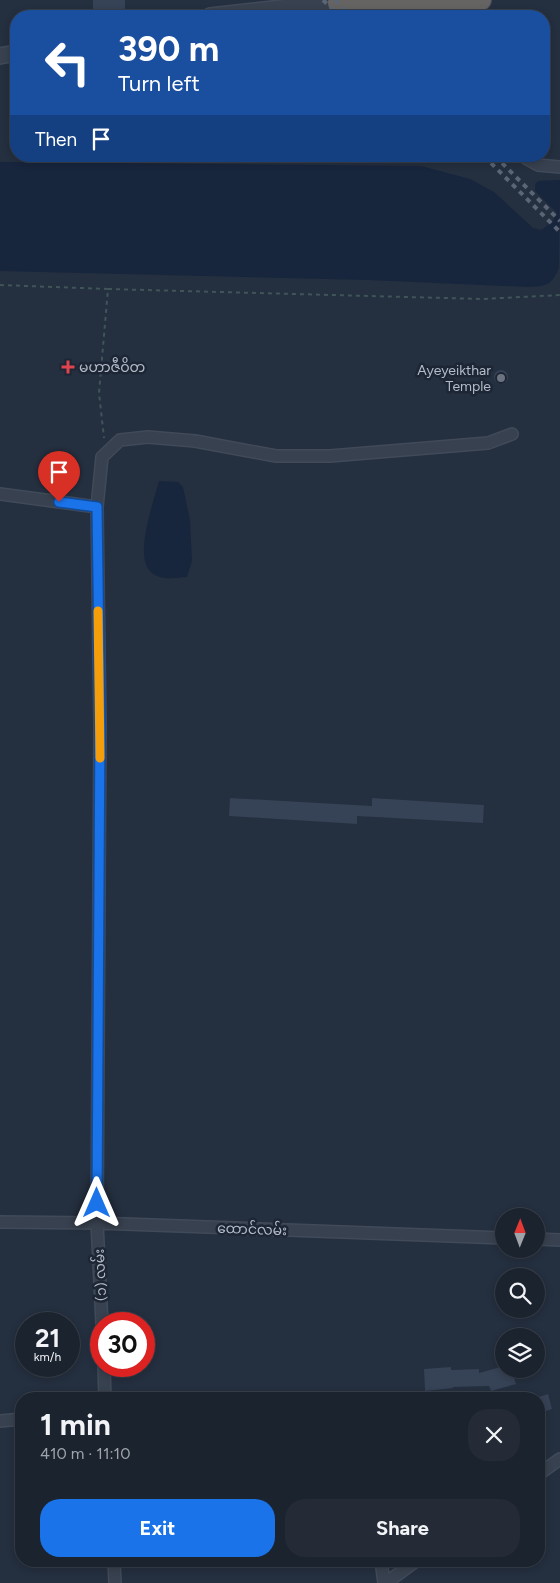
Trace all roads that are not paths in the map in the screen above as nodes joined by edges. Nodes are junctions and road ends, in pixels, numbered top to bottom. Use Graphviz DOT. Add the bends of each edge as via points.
graph roads {
  1 [pos="480,0"];
  2 [pos="341,2"];
  3 [pos="264,10"];
  4 [pos="381,10"];
  5 [pos="533,162"];
  6 [pos="560,167"];
  7 [pos="512,434"];
  8 [pos="0,494"];
  9 [pos="97,507"];
  10 [pos="0,1222"];
  11 [pos="97,1223"];
  12 [pos="495,1238"];
  13 [pos="545,1239"];
  14 [pos="560,1240"];
  15 [pos="101,1312"];
  16 [pos="105,1377"];
  17 [pos="106,1392"];
  18 [pos="15,1420"];
  19 [pos="0,1421"];
  20 [pos="560,1459"];
  21 [pos="545,1470"];
  22 [pos="114,1567"];
  23 [pos="382,1567"];
  24 [pos="408,1567"];
  25 [pos="115,1583"];
  26 [pos="385,1583"];
  1 -- 4 [label="highway" via="468,4"];
  2 -- 3 [label="street"];
  2 -- 4 [label="highway"];
  5 -- 6 [label="street"];
  7 -- 9 [label="street, (၁) လမ်း" via="488,443 330,456 276,456 196,441 148,437 120,440 102,457"];
  8 -- 9 [label="street"];
  9 -- 11 [label="street, (၁) လမ်း" via="100,726"];
  10 -- 11 [label="street, ထောင်လမ်း"];
  11 -- 12 [label="street, ထောင်လမ်း"];
  11 -- 15 [label="street, (၁) လမ်း"];
  13 -- 14 [label="street"];
  16 -- 17 [label="street"];
  18 -- 19 [label="street"];
  20 -- 21 [label="street"];
  22 -- 25 [label="street"];
  23 -- 26 [label="street"];
  24 -- 26 [label="street"];
}
